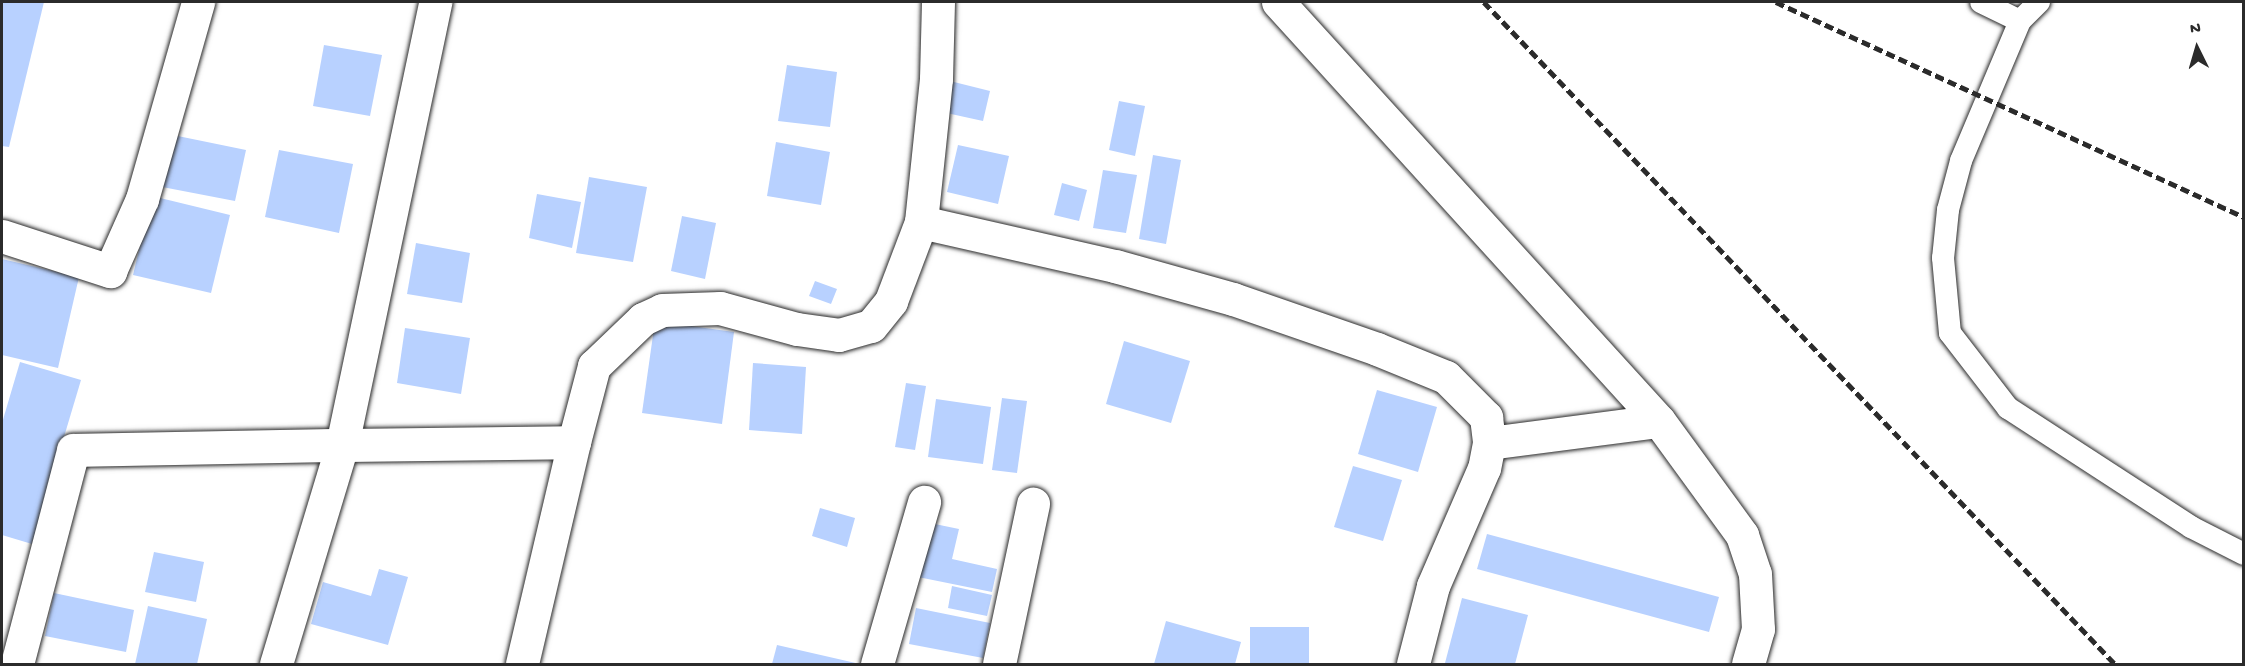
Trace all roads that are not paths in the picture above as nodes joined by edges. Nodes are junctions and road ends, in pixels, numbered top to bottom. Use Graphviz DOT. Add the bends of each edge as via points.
graph roads {
  1 [pos="198,2"];
  2 [pos="435,2"];
  3 [pos="938,2"];
  4 [pos="1278,2"];
  5 [pos="1980,2"];
  6 [pos="2039,2"];
  7 [pos="2020,21"];
  8 [pos="921,222"];
  9 [pos="2,236"];
  10 [pos="1659,420"];
  11 [pos="574,442"];
  12 [pos="1489,443"];
  13 [pos="342,445"];
  14 [pos="924,502"];
  15 [pos="1033,504"];
  16 [pos="2244,554"];
  17 [pos="17,664"];
  18 [pos="276,664"];
  19 [pos="522,664"];
  20 [pos="877,664"];
  21 [pos="999,664"];
  22 [pos="1413,664"];
  23 [pos="1748,664"];
  1 -- 9 [label="street" via="142,199 110,271"];
  2 -- 13 [label="street"];
  3 -- 8 [label="street" via="936,79"];
  4 -- 10 [label="street"];
  5 -- 7 [label="lane"];
  6 -- 7 [label="lane"];
  7 -- 16 [label="lane" via="1961,161 1948,210 1943,258 1950,333 2008,408 2191,528"];
  8 -- 11 [label="street" via="891,301 872,326 839,335 797,329 720,308 662,310 644,319 594,366"];
  8 -- 12 [label="street" via="1125,269 1233,299 1377,348 1446,377 1486,417"];
  10 -- 12 [label="street"];
  10 -- 23 [label="street" via="1742,535 1755,574 1758,629"];
  11 -- 13 [label="street"];
  11 -- 19 [label="street"];
  12 -- 22 [label="street" via="1484,468 1433,586"];
  13 -- 17 [label="street" via="73,450"];
  13 -- 18 [label="street"];
  14 -- 20 [label="street"];
  15 -- 21 [label="street"];
}
